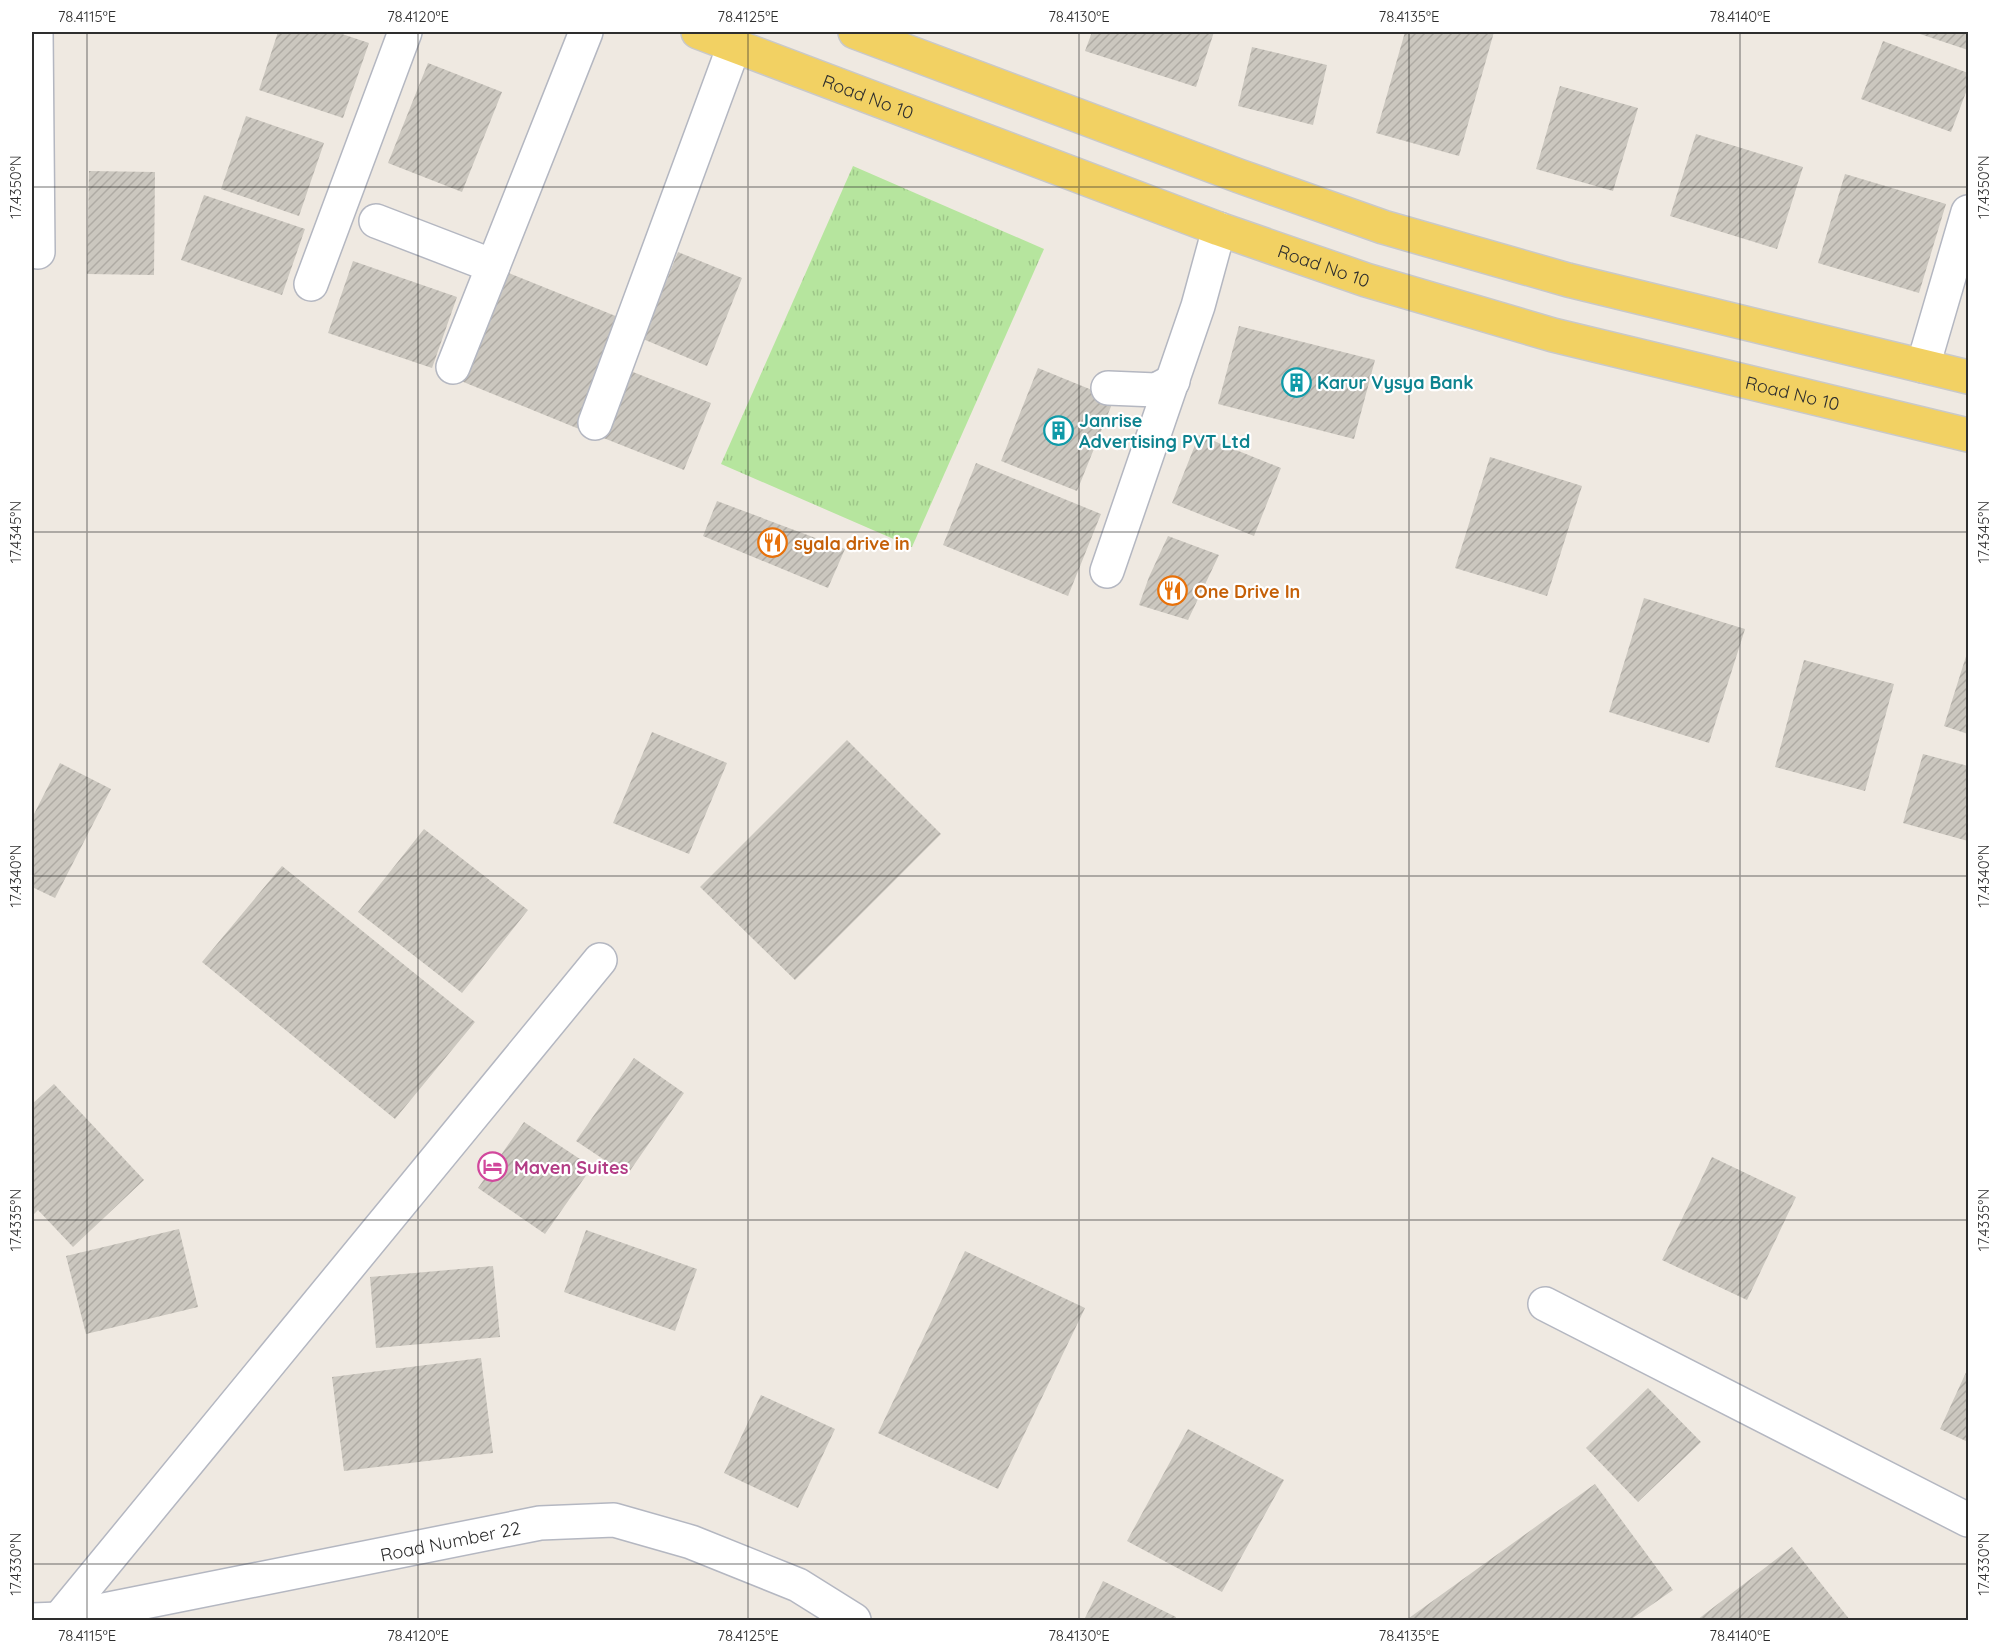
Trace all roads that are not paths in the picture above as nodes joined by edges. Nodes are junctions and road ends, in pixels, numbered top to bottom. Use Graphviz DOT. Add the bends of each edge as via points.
graph roads {
  1 [pos="36,32"];
  2 [pos="405,32"];
  3 [pos="586,32"];
  4 [pos="698,32"];
  5 [pos="855,32"];
  6 [pos="734,45"];
  7 [pos="34,92"];
  8 [pos="1968,212"];
  9 [pos="376,221"];
  10 [pos="1220,229"];
  11 [pos="38,252"];
  12 [pos="492,266"];
  13 [pos="311,284"];
  14 [pos="1923,366"];
  15 [pos="453,367"];
  16 [pos="1968,377"];
  17 [pos="1173,381"];
  18 [pos="1108,388"];
  19 [pos="595,423"];
  20 [pos="1968,435"];
  21 [pos="1107,571"];
  22 [pos="600,960"];
  23 [pos="1545,1304"];
  24 [pos="1968,1520"];
  25 [pos="45,1619"];
  26 [pos="854,1620"];
  1 -- 7 [label="street"];
  2 -- 13 [label="street"];
  3 -- 12 [label="street"];
  4 -- 6 [label="main road, Road No 10"];
  5 -- 14 [label="main road" via="1227,172 1383,226 1568,280"];
  6 -- 10 [label="main road, Road No 10"];
  6 -- 19 [label="street"];
  7 -- 11 [label="street"];
  8 -- 14 [label="street"];
  9 -- 12 [label="street"];
  10 -- 17 [label="street"];
  10 -- 20 [label="main road, Road No 10" via="1366,280 1553,335"];
  12 -- 15 [label="street"];
  14 -- 16 [label="main road"];
  17 -- 18 [label="street" via="1156,390"];
  17 -- 21 [label="street"];
  22 -- 25 [label="street"];
  23 -- 24 [label="street"];
  25 -- 26 [label="street, Road Number 22" via="540,1523 614,1520 691,1542 798,1585"];
}
